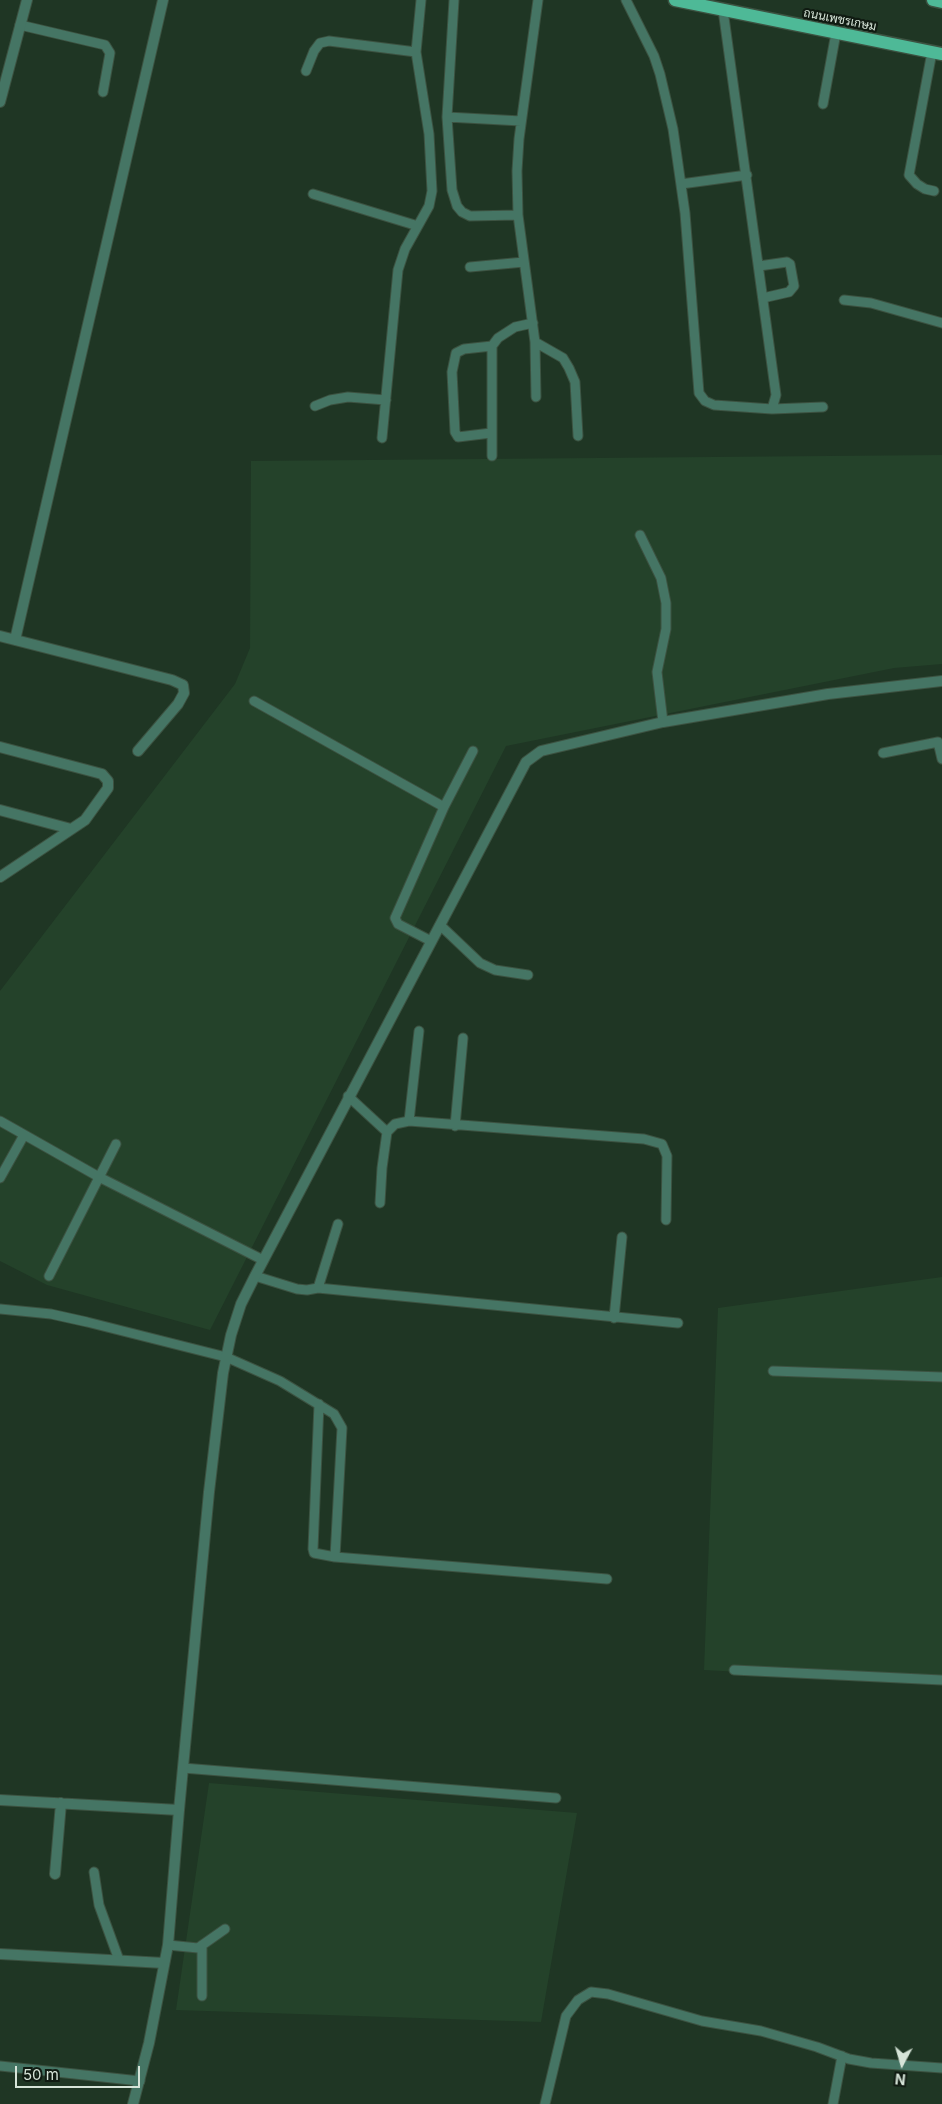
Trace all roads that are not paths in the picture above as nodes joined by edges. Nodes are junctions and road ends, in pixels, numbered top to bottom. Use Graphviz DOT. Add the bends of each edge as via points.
graph roads {
  1 [pos="27,0"];
  2 [pos="163,0"];
  3 [pos="421,0"];
  4 [pos="454,0"];
  5 [pos="538,0"];
  6 [pos="626,0"];
  7 [pos="675,0"];
  8 [pos="933,0"];
  9 [pos="942,2"];
  10 [pos="723,10"];
  11 [pos="20,26"];
  12 [pos="836,33"];
  13 [pos="416,52"];
  14 [pos="937,53"];
  15 [pos="306,70"];
  16 [pos="103,92"];
  17 [pos="0,102"];
  18 [pos="823,104"];
  19 [pos="447,117"];
  20 [pos="521,121"];
  21 [pos="747,175"];
  22 [pos="681,184"];
  23 [pos="934,191"];
  24 [pos="313,194"];
  25 [pos="518,216"];
  26 [pos="418,226"];
  27 [pos="524,262"];
  28 [pos="759,266"];
  29 [pos="470,267"];
  30 [pos="763,298"];
  31 [pos="844,300"];
  32 [pos="942,323"];
  33 [pos="533,324"];
  34 [pos="535,342"];
  35 [pos="492,346"];
  36 [pos="536,397"];
  37 [pos="386,400"];
  38 [pos="315,406"];
  39 [pos="823,408"];
  40 [pos="772,409"];
  41 [pos="491,433"];
  42 [pos="578,436"];
  43 [pos="382,438"];
  44 [pos="492,456"];
  45 [pos="640,535"];
  46 [pos="0,636"];
  47 [pos="15,640"];
  48 [pos="942,681"];
  49 [pos="254,701"];
  50 [pos="663,722"];
  51 [pos="940,742"];
  52 [pos="0,747"];
  53 [pos="138,751"];
  54 [pos="473,751"];
  55 [pos="882,753"];
  56 [pos="942,759"];
  57 [pos="444,807"];
  58 [pos="0,810"];
  59 [pos="70,829"];
  60 [pos="0,877"];
  61 [pos="440,925"];
  62 [pos="431,941"];
  63 [pos="528,975"];
  64 [pos="419,1031"];
  65 [pos="463,1038"];
  66 [pos="348,1096"];
  67 [pos="0,1121"];
  68 [pos="409,1121"];
  69 [pos="455,1126"];
  70 [pos="387,1132"];
  71 [pos="24,1135"];
  72 [pos="116,1144"];
  73 [pos="99,1177"];
  74 [pos="0,1178"];
  75 [pos="380,1202"];
  76 [pos="666,1220"];
  77 [pos="338,1224"];
  78 [pos="622,1237"];
  79 [pos="263,1260"];
  80 [pos="49,1276"];
  81 [pos="255,1276"];
  82 [pos="318,1288"];
  83 [pos="0,1309"];
  84 [pos="614,1318"];
  85 [pos="678,1323"];
  86 [pos="226,1358"];
  87 [pos="773,1371"];
  88 [pos="942,1377"];
  89 [pos="319,1404"];
  90 [pos="335,1556"];
  91 [pos="606,1579"];
  92 [pos="734,1670"];
  93 [pos="942,1680"];
  94 [pos="182,1768"];
  95 [pos="556,1798"];
  96 [pos="0,1800"];
  97 [pos="61,1803"];
  98 [pos="179,1810"];
  99 [pos="94,1872"];
  100 [pos="55,1874"];
  101 [pos="226,1930"];
  102 [pos="168,1945"];
  103 [pos="202,1945"];
  104 [pos="0,1954"];
  105 [pos="119,1960"];
  106 [pos="164,1963"];
  107 [pos="202,1996"];
  108 [pos="842,2056"];
  109 [pos="0,2066"];
  110 [pos="942,2068"];
  111 [pos="140,2081"];
  112 [pos="133,2104"];
  113 [pos="545,2104"];
  114 [pos="834,2104"];
  1 -- 11 [label="street"];
  2 -- 47 [label="street"];
  3 -- 13 [label="lane"];
  4 -- 19 [label="lane"];
  5 -- 20 [label="lane"];
  6 -- 22 [label="lane" via="660,74"];
  7 -- 10 [label="main road, ถนนเพชรเกษม"];
  8 -- 9 [label="main road"];
  10 -- 12 [label="main road, ถนนเพชรเกษม"];
  10 -- 21 [label="lane"];
  11 -- 16 [label="lane" via="105,45 110,53"];
  11 -- 17 [label="street"];
  12 -- 14 [label="main road, ถนนเพชรเกษม"];
  12 -- 18 [label="lane"];
  13 -- 15 [label="lane" via="329,40 320,43"];
  13 -- 26 [label="lane" via="429,134 432,191 429,206"];
  14 -- 23 [label="lane" via="909,176 925,189"];
  19 -- 20 [label="lane"];
  19 -- 25 [label="lane" via="452,190 457,206 470,216"];
  20 -- 25 [label="lane"];
  21 -- 22 [label="lane"];
  21 -- 28 [label="lane"];
  22 -- 40 [label="lane" via="699,393 714,405"];
  24 -- 26 [label="lane"];
  25 -- 27 [label="lane"];
  26 -- 37 [label="lane" via="398,270"];
  27 -- 29 [label="lane"];
  27 -- 33 [label="lane"];
  28 -- 30 [label="lane"];
  28 -- 30 [label="lane" via="788,262 794,286 789,292"];
  30 -- 40 [label="lane" via="776,395"];
  31 -- 32 [label="lane" via="872,303"];
  33 -- 34 [label="lane"];
  33 -- 35 [label="lane" via="515,327"];
  34 -- 36 [label="lane"];
  34 -- 42 [label="lane" via="563,358 570,368 575,382"];
  35 -- 41 [label="lane"];
  35 -- 41 [label="lane" via="456,352 452,372 455,432 458,437"];
  37 -- 38 [label="lane" via="348,397"];
  37 -- 43 [label="lane"];
  39 -- 40 [label="lane"];
  41 -- 44 [label="lane"];
  45 -- 50 [label="lane" via="661,578 666,603 666,629 657,672"];
  46 -- 47 [label="street"];
  47 -- 53 [label="street" via="183,685 184,693 178,704"];
  48 -- 50 [label="street" via="828,694"];
  49 -- 57 [label="lane"];
  50 -- 61 [label="street" via="541,751 526,762"];
  51 -- 55 [label="lane"];
  51 -- 56 [label="lane"];
  52 -- 59 [label="street" via="102,774 108,781 108,788 85,820"];
  54 -- 57 [label="lane"];
  57 -- 62 [label="lane" via="395,918 398,924"];
  58 -- 59 [label="street"];
  59 -- 60 [label="street"];
  61 -- 62 [label="street"];
  61 -- 63 [label="lane" via="480,963 495,970"];
  62 -- 66 [label="street"];
  64 -- 68 [label="lane"];
  65 -- 69 [label="lane"];
  66 -- 70 [label="lane"];
  66 -- 79 [label="street"];
  67 -- 71 [label="lane"];
  68 -- 69 [label="lane"];
  68 -- 70 [label="lane" via="395,1124"];
  69 -- 76 [label="lane" via="644,1139 662,1144 667,1156"];
  70 -- 75 [label="lane"];
  71 -- 73 [label="lane"];
  71 -- 74 [label="lane"];
  72 -- 73 [label="lane"];
  73 -- 79 [label="lane"];
  73 -- 80 [label="lane"];
  77 -- 82 [label="lane"];
  78 -- 84 [label="lane"];
  79 -- 81 [label="street"];
  81 -- 82 [label="lane" via="297,1289"];
  81 -- 86 [label="street" via="241,1304"];
  82 -- 84 [label="lane"];
  83 -- 86 [label="lane" via="51,1314"];
  84 -- 85 [label="lane"];
  86 -- 89 [label="lane" via="280,1381"];
  86 -- 94 [label="street" via="209,1492"];
  87 -- 88 [label="lane"];
  89 -- 90 [label="lane" via="334,1414 342,1428"];
  89 -- 90 [label="lane" via="313,1549 318,1555"];
  90 -- 91 [label="lane"];
  92 -- 93 [label="lane"];
  94 -- 95 [label="lane"];
  94 -- 98 [label="street"];
  96 -- 97 [label="street"];
  97 -- 98 [label="street"];
  97 -- 100 [label="street"];
  98 -- 102 [label="street"];
  99 -- 105 [label="lane" via="99,1905"];
  101 -- 103 [label="lane"];
  102 -- 103 [label="lane" via="198,1948"];
  102 -- 106 [label="street"];
  103 -- 107 [label="lane"];
  104 -- 105 [label="street"];
  105 -- 106 [label="street"];
  106 -- 111 [label="street"];
  108 -- 110 [label="lane" via="871,2063"];
  108 -- 113 [label="lane" via="761,2032 702,2021 591,1992 578,2000 566,2016"];
  108 -- 114 [label="lane"];
  109 -- 111 [label="lane"];
  111 -- 112 [label="street"];
}
